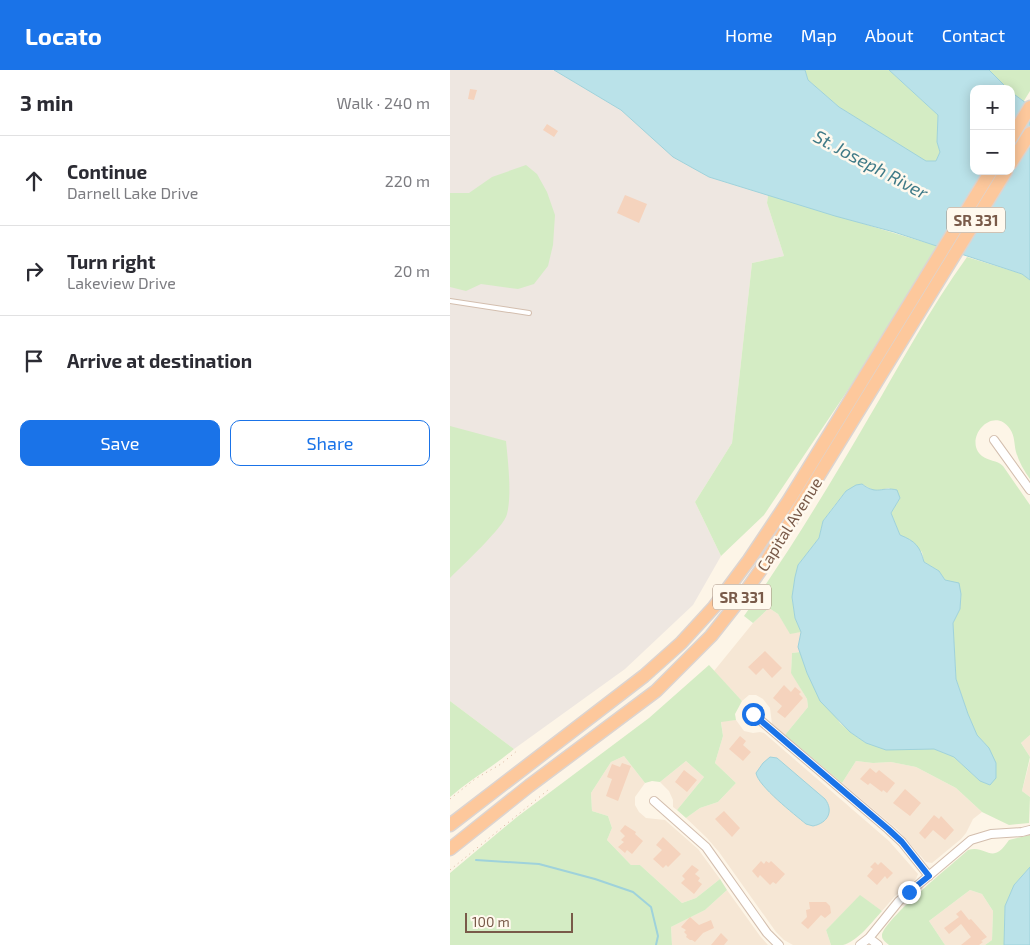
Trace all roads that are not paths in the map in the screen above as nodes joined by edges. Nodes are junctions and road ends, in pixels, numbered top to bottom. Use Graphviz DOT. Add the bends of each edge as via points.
graph roads {
  1 [pos="1030,107"];
  2 [pos="1015,131"];
  3 [pos="1030,133"];
  4 [pos="1015,157"];
  5 [pos="989,175"];
  6 [pos="1003,175"];
  7 [pos="941,266"];
  8 [pos="450,301"];
  9 [pos="529,313"];
  10 [pos="994,440"];
  11 [pos="1030,490"];
  12 [pos="753,714"];
  13 [pos="654,801"];
  14 [pos="450,825"];
  15 [pos="1030,830"];
  16 [pos="450,849"];
  17 [pos="929,876"];
  18 [pos="869,938"];
  19 [pos="780,945"];
  20 [pos="860,945"];
  21 [pos="878,945"];
  1 -- 2 [label="highway"];
  3 -- 4 [label="highway"];
  5 -- 7 [label="highway, Capital Avenue / SR 331"];
  6 -- 7 [label="highway, Capital Avenue / SR 331"];
  7 -- 14 [label="highway, Capital Avenue / SR 331" via="785,506 714,607 644,676"];
  7 -- 16 [label="highway, Capital Avenue / SR 331" via="762,568 710,636 656,691"];
  8 -- 9 [label="lane"];
  10 -- 11 [label="street"];
  12 -- 17 [label="street" via="888,829"];
  13 -- 19 [label="street" via="706,847 767,933"];
  15 -- 17 [label="street" via="991,834 971,840"];
  17 -- 18 [label="street" via="899,901"];
  18 -- 20 [label="street"];
  18 -- 21 [label="street"];
}
